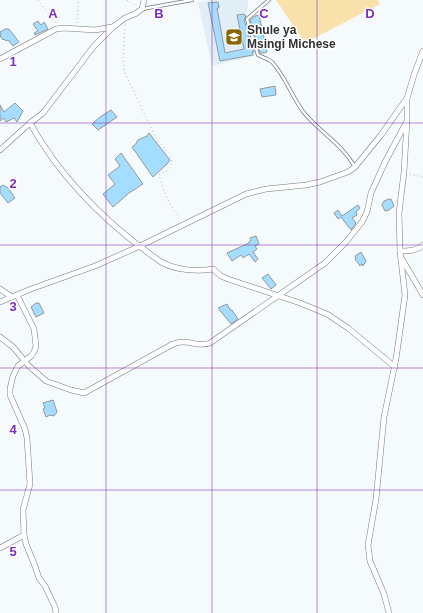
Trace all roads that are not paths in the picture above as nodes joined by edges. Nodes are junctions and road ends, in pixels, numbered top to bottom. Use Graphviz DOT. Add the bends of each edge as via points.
graph roads {
  1 [pos="144,0"];
  2 [pos="192,0"];
  3 [pos="269,0"];
  4 [pos="142,9"];
  5 [pos="113,27"];
  6 [pos="423,51"];
  7 [pos="0,59"];
  8 [pos="407,98"];
  9 [pos="407,120"];
  10 [pos="30,122"];
  11 [pos="0,150"];
  12 [pos="355,167"];
  13 [pos="423,245"];
  14 [pos="140,246"];
  15 [pos="400,251"];
  16 [pos="401,257"];
  17 [pos="0,289"];
  18 [pos="423,295"];
  19 [pos="14,296"];
  20 [pos="277,296"];
  21 [pos="0,302"];
  22 [pos="0,337"];
  23 [pos="24,361"];
  24 [pos="395,367"];
  25 [pos="24,535"];
  26 [pos="0,548"];
  27 [pos="56,613"];
  28 [pos="389,613"];
  1 -- 4 [label="street"];
  2 -- 4 [label="lane"];
  3 -- 12 [label="lane" via="247,19 258,55 271,61 304,113 349,156"];
  4 -- 5 [label="street"];
  5 -- 7 [label="street" via="96,30 56,29"];
  5 -- 10 [label="street" via="86,55 42,113"];
  6 -- 8 [label="street"];
  8 -- 9 [label="street"];
  8 -- 12 [label="street"];
  9 -- 15 [label="street" via="404,172 398,213"];
  9 -- 20 [label="street" via="371,193 368,212 362,222 325,263"];
  10 -- 11 [label="street"];
  10 -- 14 [label="street" via="63,173 102,214"];
  12 -- 14 [label="street" via="320,182 246,194"];
  13 -- 15 [label="street" via="410,251"];
  14 -- 19 [label="street"];
  14 -- 20 [label="street" via="168,266 182,269 213,269 228,279"];
  15 -- 16 [label="street"];
  16 -- 18 [label="street"];
  16 -- 24 [label="street" via="405,295"];
  17 -- 19 [label="street"];
  19 -- 21 [label="street"];
  19 -- 23 [label="street" via="34,329 36,346 31,356"];
  20 -- 23 [label="street" via="210,343 173,344 84,393 50,383"];
  20 -- 24 [label="street" via="327,314"];
  22 -- 23 [label="street" via="13,347"];
  23 -- 25 [label="street" via="15,370 10,389 27,438 30,484 24,510"];
  24 -- 28 [label="street" via="384,417 376,499 368,545 370,561"];
  25 -- 26 [label="street"];
  25 -- 27 [label="street" via="39,578"];
}
